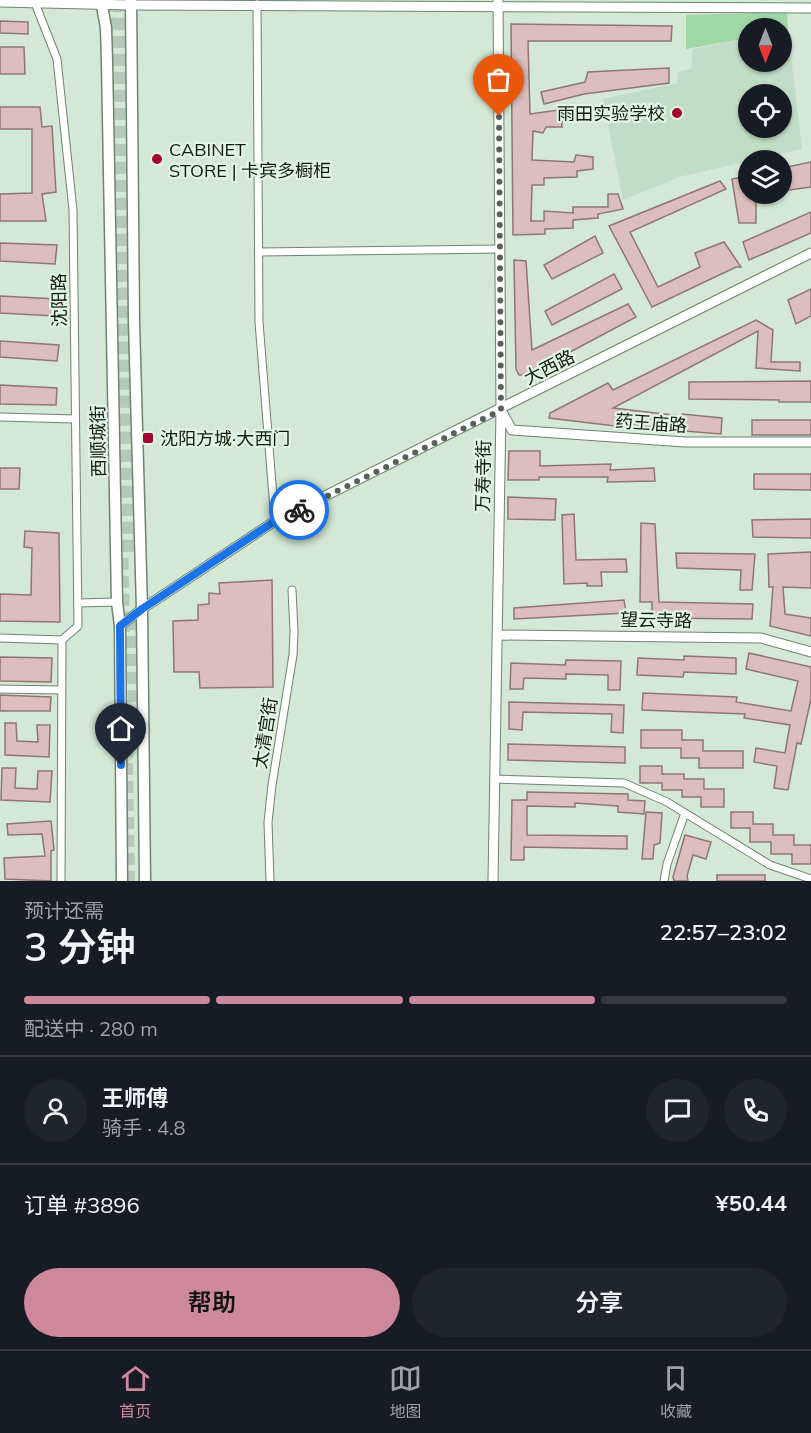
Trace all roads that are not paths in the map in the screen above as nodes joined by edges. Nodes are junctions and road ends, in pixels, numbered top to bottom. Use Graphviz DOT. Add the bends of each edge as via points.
graph roads {
  1 [pos="0,2"];
  2 [pos="101,2"];
  3 [pos="130,2"];
  4 [pos="35,3"];
  5 [pos="498,3"];
  6 [pos="257,4"];
  7 [pos="811,8"];
  8 [pos="500,249"];
  9 [pos="259,252"];
  10 [pos="811,253"];
  11 [pos="501,410"];
  12 [pos="0,417"];
  13 [pos="75,419"];
  14 [pos="811,442"];
  15 [pos="275,521"];
  16 [pos="292,590"];
  17 [pos="117,602"];
  18 [pos="78,603"];
  19 [pos="142,609"];
  20 [pos="120,626"];
  21 [pos="498,635"];
  22 [pos="0,638"];
  23 [pos="62,640"];
  24 [pos="811,652"];
  25 [pos="0,689"];
  26 [pos="61,690"];
  27 [pos="495,779"];
  28 [pos="685,813"];
  29 [pos="811,879"];
  30 [pos="61,881"];
  31 [pos="122,881"];
  32 [pos="145,881"];
  33 [pos="270,881"];
  34 [pos="493,881"];
  35 [pos="664,881"];
  1 -- 4 [label="main road"];
  2 -- 3 [label="main road"];
  2 -- 4 [label="main road"];
  2 -- 17 [label="main road, 西顺城街" via="107,62"];
  3 -- 6 [label="main road"];
  3 -- 19 [label="main road"];
  4 -- 13 [label="street, 沈阳路" via="57,59 73,210"];
  5 -- 6 [label="main road"];
  5 -- 7 [label="main road"];
  5 -- 8 [label="main road, 万寿寺街"];
  6 -- 9 [label="street"];
  8 -- 9 [label="street"];
  8 -- 11 [label="main road, 万寿寺街"];
  9 -- 15 [label="street" via="259,322"];
  10 -- 11 [label="main road, 大西路"];
  11 -- 14 [label="main road, 药王庙路" via="512,430 685,442"];
  11 -- 15 [label="main road, 大西路"];
  11 -- 21 [label="main road, 万寿寺街"];
  12 -- 13 [label="street"];
  13 -- 18 [label="street, 沈阳路"];
  15 -- 19 [label="main road, 大西路"];
  16 -- 33 [label="street, 太清宫街" via="293,655 268,822"];
  17 -- 18 [label="street"];
  17 -- 20 [label="main road, 西顺城街"];
  18 -- 23 [label="street, 沈阳路" via="78,626"];
  19 -- 20 [label="main road, 大西路"];
  19 -- 32 [label="main road"];
  20 -- 31 [label="main road, 西顺城街"];
  21 -- 24 [label="main road, 望云寺路" via="761,638"];
  21 -- 27 [label="main road, 万寿寺街"];
  22 -- 23 [label="street"];
  23 -- 26 [label="street"];
  25 -- 26 [label="street"];
  26 -- 30 [label="street"];
  27 -- 28 [label="street" via="624,783"];
  27 -- 34 [label="main road, 万寿寺街"];
  28 -- 29 [label="street" via="770,865"];
  28 -- 35 [label="street"];
}
